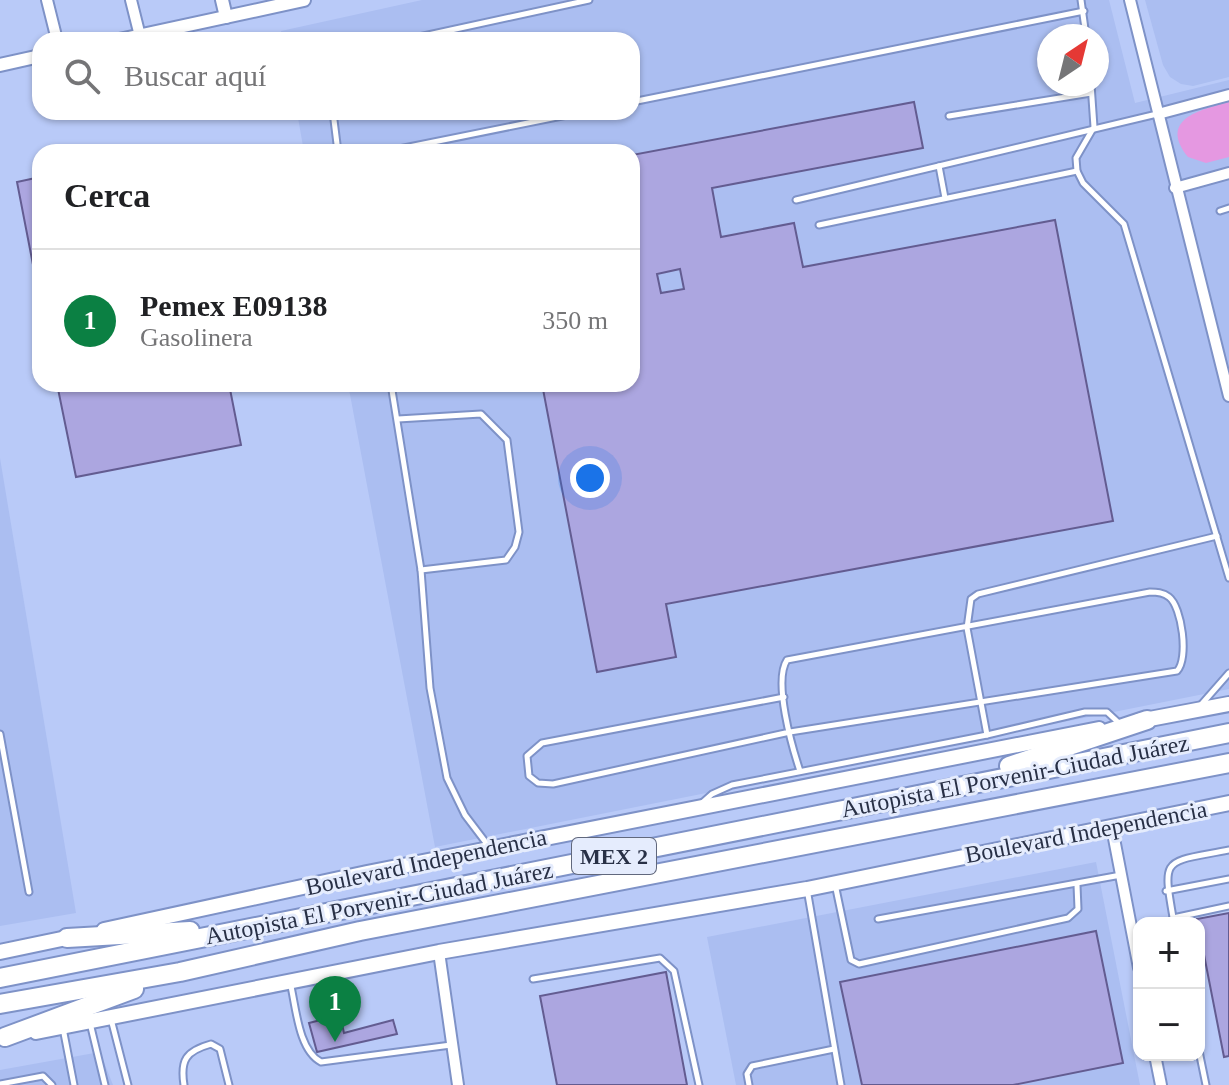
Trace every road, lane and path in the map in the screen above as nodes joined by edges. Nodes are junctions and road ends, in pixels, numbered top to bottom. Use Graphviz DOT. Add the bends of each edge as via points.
graph roads {
  1 [pos="47,0"];
  2 [pos="131,0"];
  3 [pos="222,0"];
  4 [pos="304,0"];
  5 [pos="589,0"];
  6 [pos="1081,0"];
  7 [pos="1130,0"];
  8 [pos="1084,11"];
  9 [pos="226,17"];
  10 [pos="1085,24"];
  11 [pos="55,32"];
  12 [pos="139,32"];
  13 [pos="158,32"];
  14 [pos="442,32"];
  15 [pos="32,58"];
  16 [pos="0,65"];
  17 [pos="1229,95"];
  18 [pos="1072,96"];
  19 [pos="1091,96"];
  20 [pos="640,100"];
  21 [pos="1158,114"];
  22 [pos="949,116"];
  23 [pos="334,120"];
  24 [pos="542,120"];
  25 [pos="1094,127"];
  26 [pos="337,144"];
  27 [pos="424,144"];
  28 [pos="939,166"];
  29 [pos="1077,171"];
  30 [pos="1229,173"];
  31 [pos="1175,188"];
  32 [pos="945,198"];
  33 [pos="796,200"];
  34 [pos="1229,208"];
  35 [pos="1220,211"];
  36 [pos="819,225"];
  37 [pos="393,392"];
  38 [pos="1229,396"];
  39 [pos="398,419"];
  40 [pos="1217,536"];
  41 [pos="421,570"];
  42 [pos="1229,578"];
  43 [pos="967,628"];
  44 [pos="1229,673"];
  45 [pos="784,697"];
  46 [pos="980,700"];
  47 [pos="1229,704"];
  48 [pos="1197,710"];
  49 [pos="1147,720"];
  50 [pos="1120,724"];
  51 [pos="790,732"];
  52 [pos="1229,733"];
  53 [pos="0,734"];
  54 [pos="987,735"];
  55 [pos="892,753"];
  56 [pos="1229,763"];
  57 [pos="895,770"];
  58 [pos="800,771"];
  59 [pos="941,790"];
  60 [pos="1229,803"];
  61 [pos="698,807"];
  62 [pos="1112,828"];
  63 [pos="491,849"];
  64 [pos="1229,850"];
  65 [pos="1122,875"];
  66 [pos="1229,879"];
  67 [pos="834,883"];
  68 [pos="1077,885"];
  69 [pos="807,889"];
  70 [pos="1166,891"];
  71 [pos="29,892"];
  72 [pos="1229,906"];
  73 [pos="1173,917"];
  74 [pos="1186,917"];
  75 [pos="878,919"];
  76 [pos="257,928"];
  77 [pos="1133,935"];
  78 [pos="67,938"];
  79 [pos="0,952"];
  80 [pos="439,952"];
  81 [pos="180,972"];
  82 [pos="0,978"];
  83 [pos="533,979"];
  84 [pos="290,981"];
  85 [pos="0,1004"];
  86 [pos="111,1018"];
  87 [pos="90,1022"];
  88 [pos="63,1027"];
  89 [pos="2,1037"];
  90 [pos="451,1045"];
  91 [pos="834,1049"];
  92 [pos="1156,1061"];
  93 [pos="1201,1061"];
  94 [pos="0,1084"];
  95 [pos="52,1085"];
  96 [pos="74,1085"];
  97 [pos="105,1085"];
  98 [pos="128,1085"];
  99 [pos="184,1085"];
  100 [pos="229,1085"];
  101 [pos="458,1085"];
  102 [pos="699,1085"];
  103 [pos="749,1085"];
  104 [pos="841,1085"];
  105 [pos="1161,1085"];
  106 [pos="1206,1085"];
  1 -- 11 [label="street"];
  2 -- 12 [label="street"];
  3 -- 9 [label="street"];
  4 -- 9 [label="street"];
  5 -- 14 [label="lane"];
  6 -- 8 [label="lane"];
  7 -- 21 [label="street"];
  8 -- 10 [label="lane"];
  8 -- 20 [label="lane"];
  9 -- 13 [label="street"];
  15 -- 16 [label="street"];
  17 -- 21 [label="street"];
  18 -- 22 [label="lane"];
  19 -- 25 [label="lane"];
  21 -- 25 [label="lane"];
  21 -- 31 [label="street"];
  23 -- 26 [label="lane"];
  24 -- 27 [label="lane"];
  25 -- 28 [label="lane"];
  25 -- 29 [label="lane" via="1076,158"];
  28 -- 32 [label="lane"];
  28 -- 33 [label="lane"];
  29 -- 32 [label="lane"];
  29 -- 40 [label="lane" via="1124,224"];
  30 -- 31 [label="street"];
  31 -- 38 [label="street"];
  32 -- 36 [label="lane"];
  34 -- 35 [label="lane"];
  37 -- 39 [label="lane"];
  39 -- 41 [label="lane"];
  39 -- 41 [label="lane" via="481,414 507,440 519,532 515,547 506,560"];
  40 -- 42 [label="lane"];
  40 -- 43 [label="lane" via="978,594 971,599"];
  41 -- 63 [label="lane" via="430,688 447,778 465,815"];
  43 -- 45 [label="lane" via="787,660 781,675"];
  43 -- 46 [label="lane"];
  43 -- 46 [label="lane" via="1150,592 1169,597 1180,625 1185,656 1177,671"];
  44 -- 48 [label="lane"];
  45 -- 51 [label="lane"];
  45 -- 51 [label="lane" via="542,743 527,756 529,776 553,784"];
  46 -- 51 [label="lane"];
  46 -- 54 [label="lane"];
  47 -- 48 [label="main road, Boulevard Independencia"];
  48 -- 49 [label="main road, Boulevard Independencia"];
  49 -- 50 [label="main road, Boulevard Independencia"];
  49 -- 59 [label="highway"];
  50 -- 54 [label="lane" via="1098,711"];
  50 -- 57 [label="main road, Boulevard Independencia"];
  51 -- 58 [label="lane"];
  52 -- 59 [label="highway, Autopista El Porvenir-Ciudad Juárez / MEX 2"];
  53 -- 71 [label="lane"];
  54 -- 55 [label="lane"];
  55 -- 57 [label="lane"];
  55 -- 58 [label="lane"];
  56 -- 81 [label="highway, MEX 2" via="391,925"];
  57 -- 61 [label="main road, Boulevard Independencia"];
  58 -- 61 [label="lane" via="722,788"];
  59 -- 76 [label="highway, Autopista El Porvenir-Ciudad Juárez / MEX 2"];
  60 -- 62 [label="main road, Boulevard Independencia"];
  61 -- 63 [label="main road, Boulevard Independencia"];
  62 -- 65 [label="street"];
  62 -- 67 [label="main road, Boulevard Independencia"];
  63 -- 78 [label="main road, Boulevard Independencia"];
  64 -- 70 [label="lane" via="1180,860 1166,874"];
  65 -- 68 [label="lane"];
  65 -- 77 [label="street"];
  66 -- 70 [label="lane"];
  67 -- 68 [label="lane" via="851,960 859,964 1068,918 1078,909"];
  67 -- 69 [label="main road, Boulevard Independencia"];
  68 -- 75 [label="lane"];
  69 -- 80 [label="main road, Boulevard Independencia"];
  69 -- 91 [label="lane"];
  70 -- 73 [label="lane"];
  72 -- 74 [label="lane"];
  76 -- 78 [label="highway"];
  76 -- 82 [label="highway, Autopista El Porvenir-Ciudad Juárez / MEX 2"];
  78 -- 79 [label="main road, Boulevard Independencia"];
  80 -- 84 [label="main road, Boulevard Independencia"];
  80 -- 90 [label="street"];
  81 -- 85 [label="highway, MEX 2"];
  81 -- 89 [label="highway"];
  83 -- 102 [label="lane" via="660,958 667,962 674,971"];
  84 -- 86 [label="main road, Boulevard Independencia"];
  84 -- 90 [label="lane" via="306,1046 321,1062"];
  86 -- 87 [label="main road, Boulevard Independencia"];
  86 -- 98 [label="lane"];
  87 -- 88 [label="main road, Boulevard Independencia"];
  87 -- 97 [label="lane"];
  88 -- 89 [label="main road, Boulevard Independencia"];
  88 -- 96 [label="lane"];
  90 -- 101 [label="street"];
  91 -- 103 [label="lane" via="752,1066"];
  91 -- 104 [label="lane"];
  92 -- 105 [label="street"];
  93 -- 106 [label="lane"];
  94 -- 95 [label="lane" via="43,1076"];
  99 -- 100 [label="lane" via="185,1056 211,1044 220,1049"];
}
